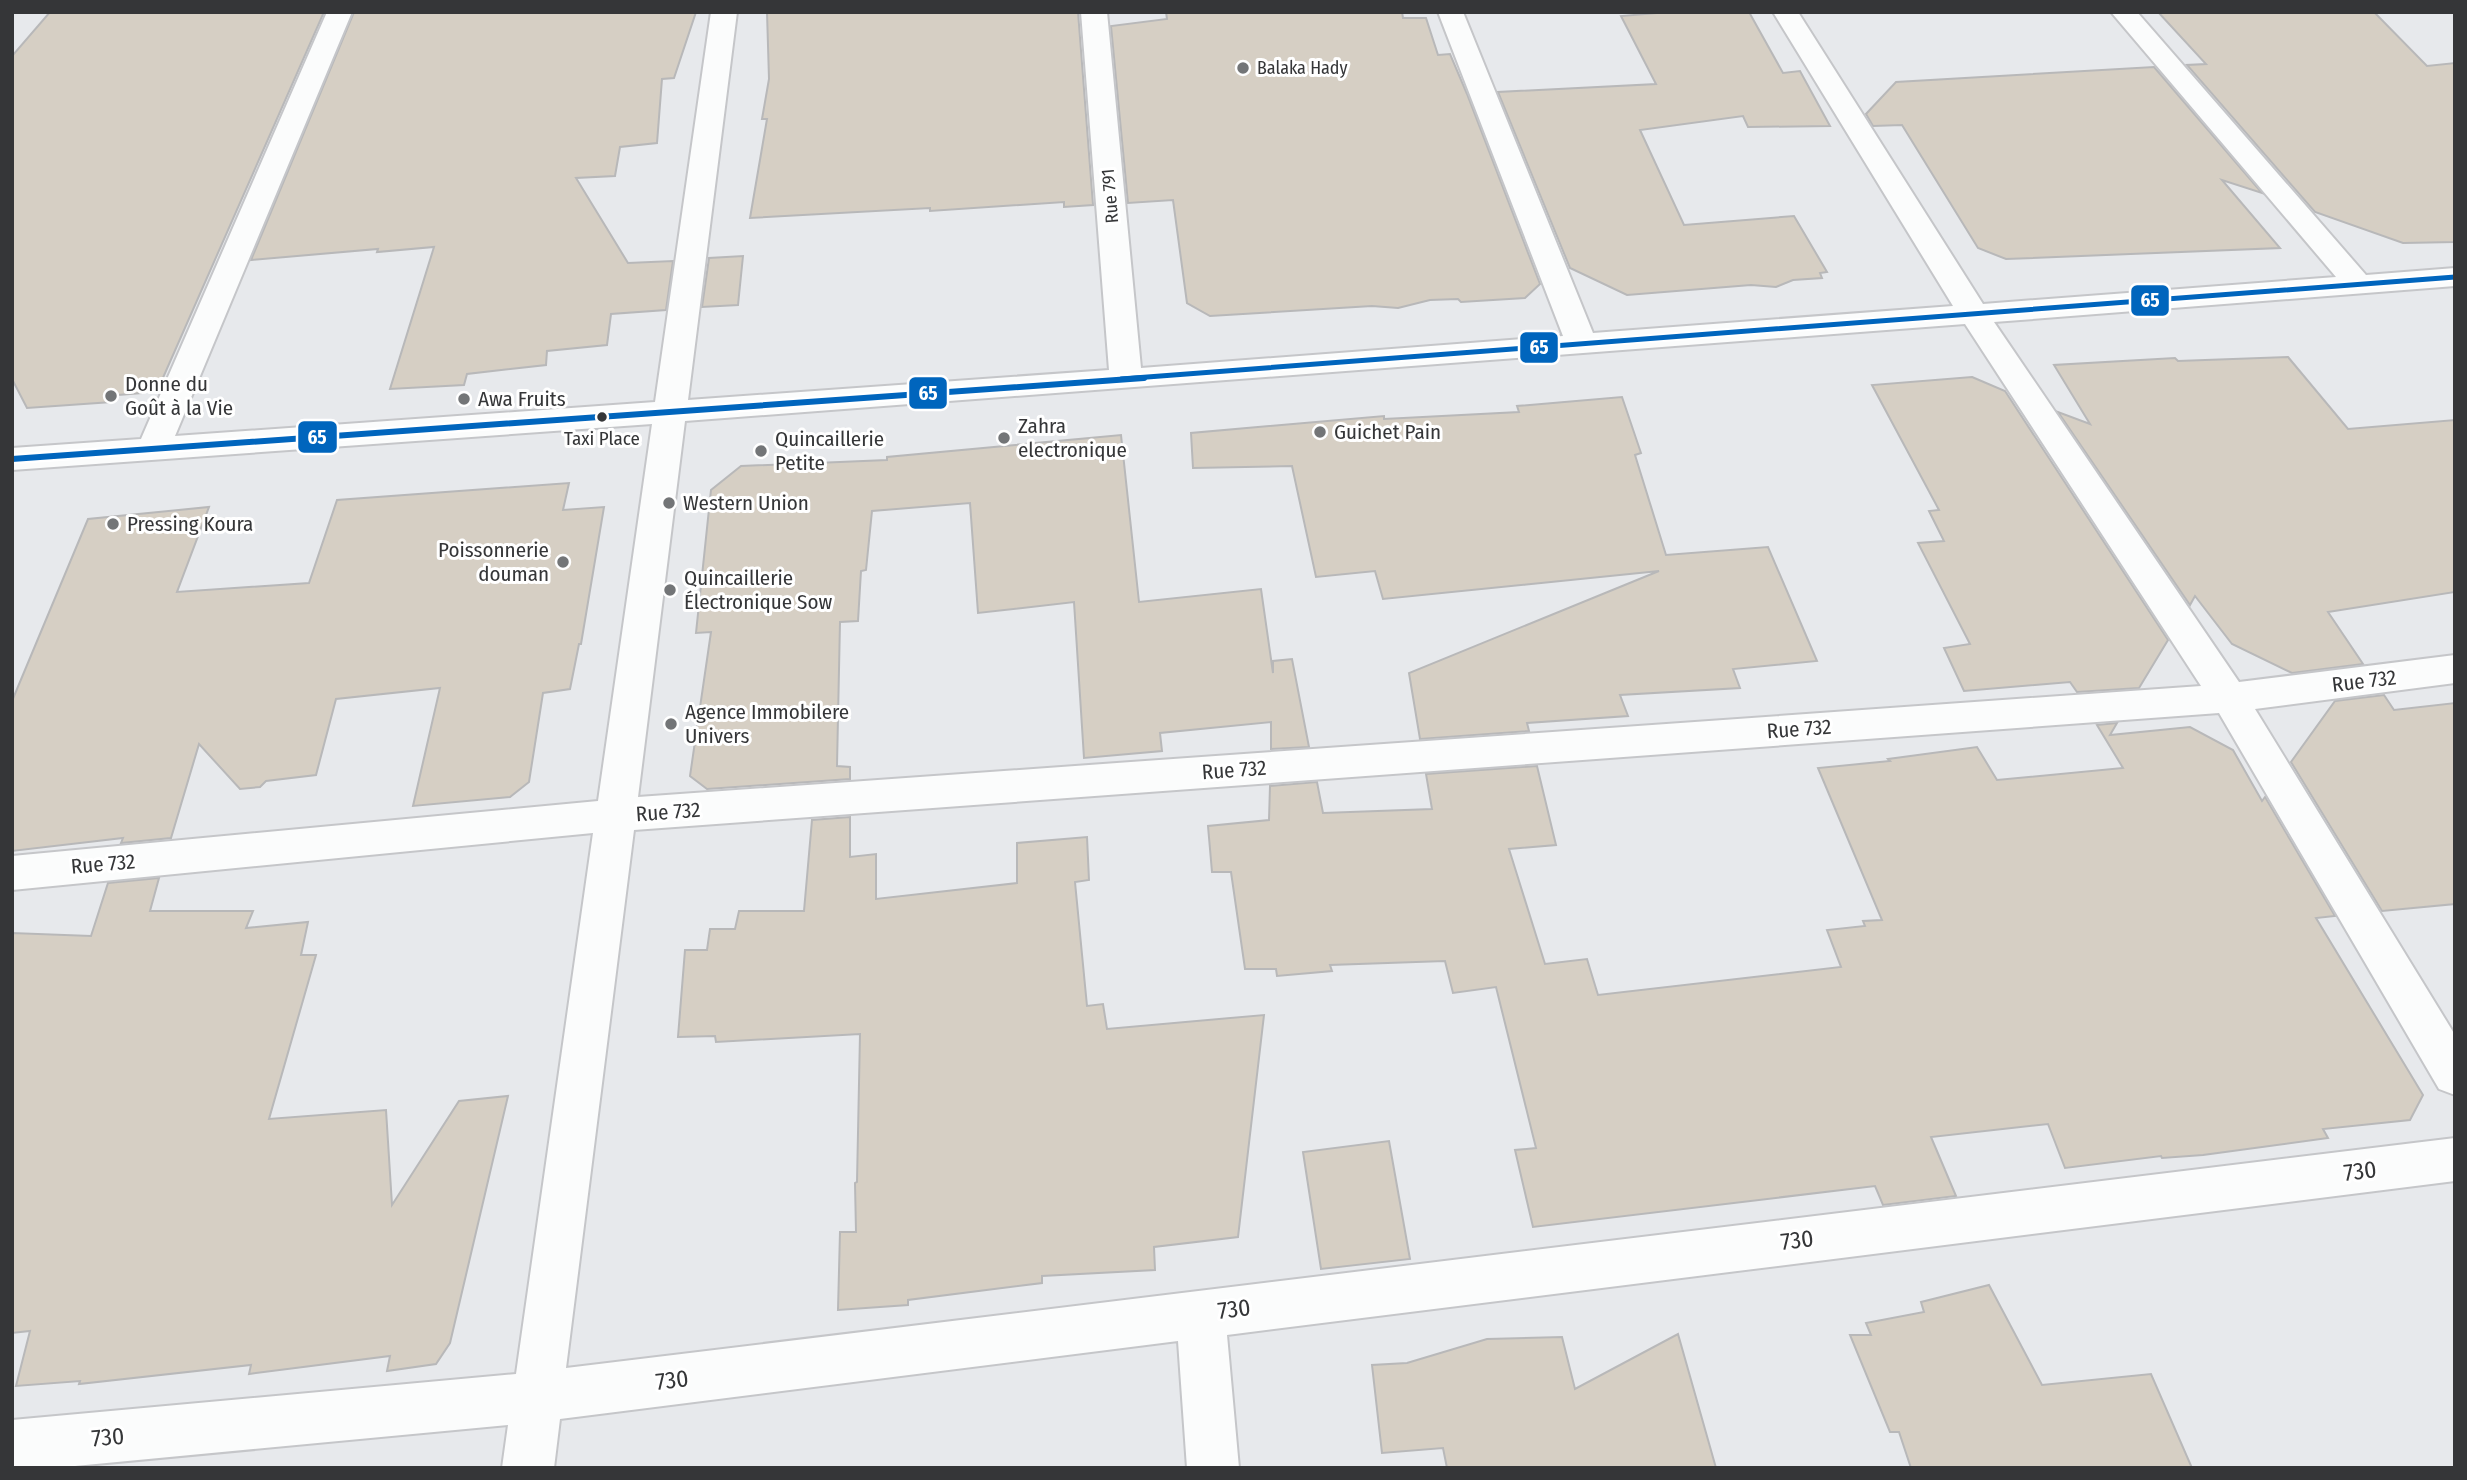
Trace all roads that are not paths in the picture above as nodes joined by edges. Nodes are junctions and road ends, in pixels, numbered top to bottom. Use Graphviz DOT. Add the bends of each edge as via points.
graph roads {
  1 [pos="340,12"];
  2 [pos="724,12"];
  3 [pos="1094,12"];
  4 [pos="1450,12"];
  5 [pos="1785,12"];
  6 [pos="2123,12"];
  7 [pos="2455,277"];
  8 [pos="2359,285"];
  9 [pos="1975,316"];
  10 [pos="1582,344"];
  11 [pos="1126,379"];
  12 [pos="670,413"];
  13 [pos="153,449"];
  14 [pos="12,459"];
  15 [pos="2455,669"];
  16 [pos="2230,698"];
  17 [pos="615,816"];
  18 [pos="12,873"];
  19 [pos="2455,1075"];
  20 [pos="2455,1159"];
  21 [pos="1201,1314"];
  22 [pos="537,1397"];
  23 [pos="12,1446"];
  24 [pos="528,1468"];
  25 [pos="1213,1468"];
  1 -- 13 [label="street"];
  2 -- 12 [label="street"];
  3 -- 11 [label="street, Rue 791"];
  4 -- 10 [label="street"];
  5 -- 9 [label="street"];
  6 -- 8 [label="street"];
  7 -- 8 [label="street"];
  8 -- 9 [label="street"];
  9 -- 10 [label="street"];
  9 -- 16 [label="street"];
  10 -- 11 [label="street"];
  11 -- 12 [label="street"];
  12 -- 13 [label="street"];
  12 -- 17 [label="street"];
  13 -- 14 [label="street"];
  15 -- 16 [label="street, Rue 732"];
  16 -- 17 [label="street, Rue 732"];
  16 -- 19 [label="street"];
  17 -- 18 [label="street, Rue 732"];
  17 -- 22 [label="street"];
  20 -- 21 [label="street, 730"];
  21 -- 22 [label="street, 730"];
  21 -- 25 [label="street"];
  22 -- 23 [label="street, 730"];
  22 -- 24 [label="street"];
}
